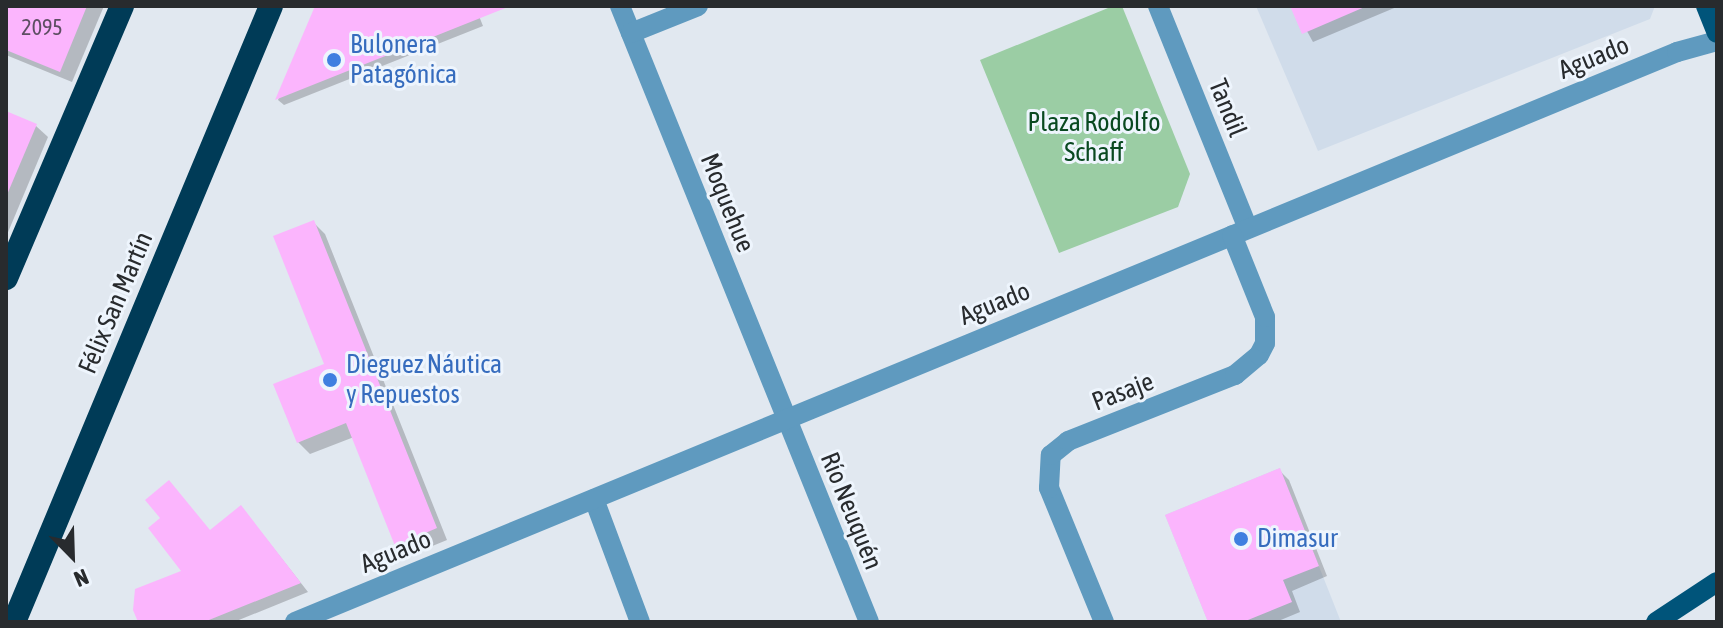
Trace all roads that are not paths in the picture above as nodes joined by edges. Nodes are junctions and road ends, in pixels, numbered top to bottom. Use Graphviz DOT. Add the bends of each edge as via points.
graph roads {
  1 [pos="122,6"];
  2 [pos="271,6"];
  3 [pos="620,6"];
  4 [pos="698,6"];
  5 [pos="1158,6"];
  6 [pos="1706,6"];
  7 [pos="631,33"];
  8 [pos="1717,33"];
  9 [pos="1717,41"];
  10 [pos="1240,232"];
  11 [pos="6,278"];
  12 [pos="786,419"];
  13 [pos="594,499"];
  14 [pos="1717,582"];
  15 [pos="14,622"];
  16 [pos="295,622"];
  17 [pos="640,622"];
  18 [pos="869,622"];
  19 [pos="1104,622"];
  20 [pos="1656,622"];
  1 -- 11 [label="highway"];
  2 -- 15 [label="highway, Félix San Martín"];
  3 -- 7 [label="street, Moquehue"];
  4 -- 7 [label="street"];
  5 -- 10 [label="street, Tandil"];
  6 -- 8 [label="main road"];
  7 -- 12 [label="street, Moquehue"];
  9 -- 10 [label="street, Aguado" via="1677,52"];
  10 -- 12 [label="street, Aguado"];
  10 -- 19 [label="street, Pasaje" via="1265,317 1265,343 1259,355 1235,375 1068,441 1051,455 1049,488"];
  12 -- 13 [label="street, Aguado"];
  12 -- 18 [label="street, Río Neuquén"];
  13 -- 16 [label="street, Aguado"];
  13 -- 17 [label="street"];
  14 -- 20 [label="main road"];
}
